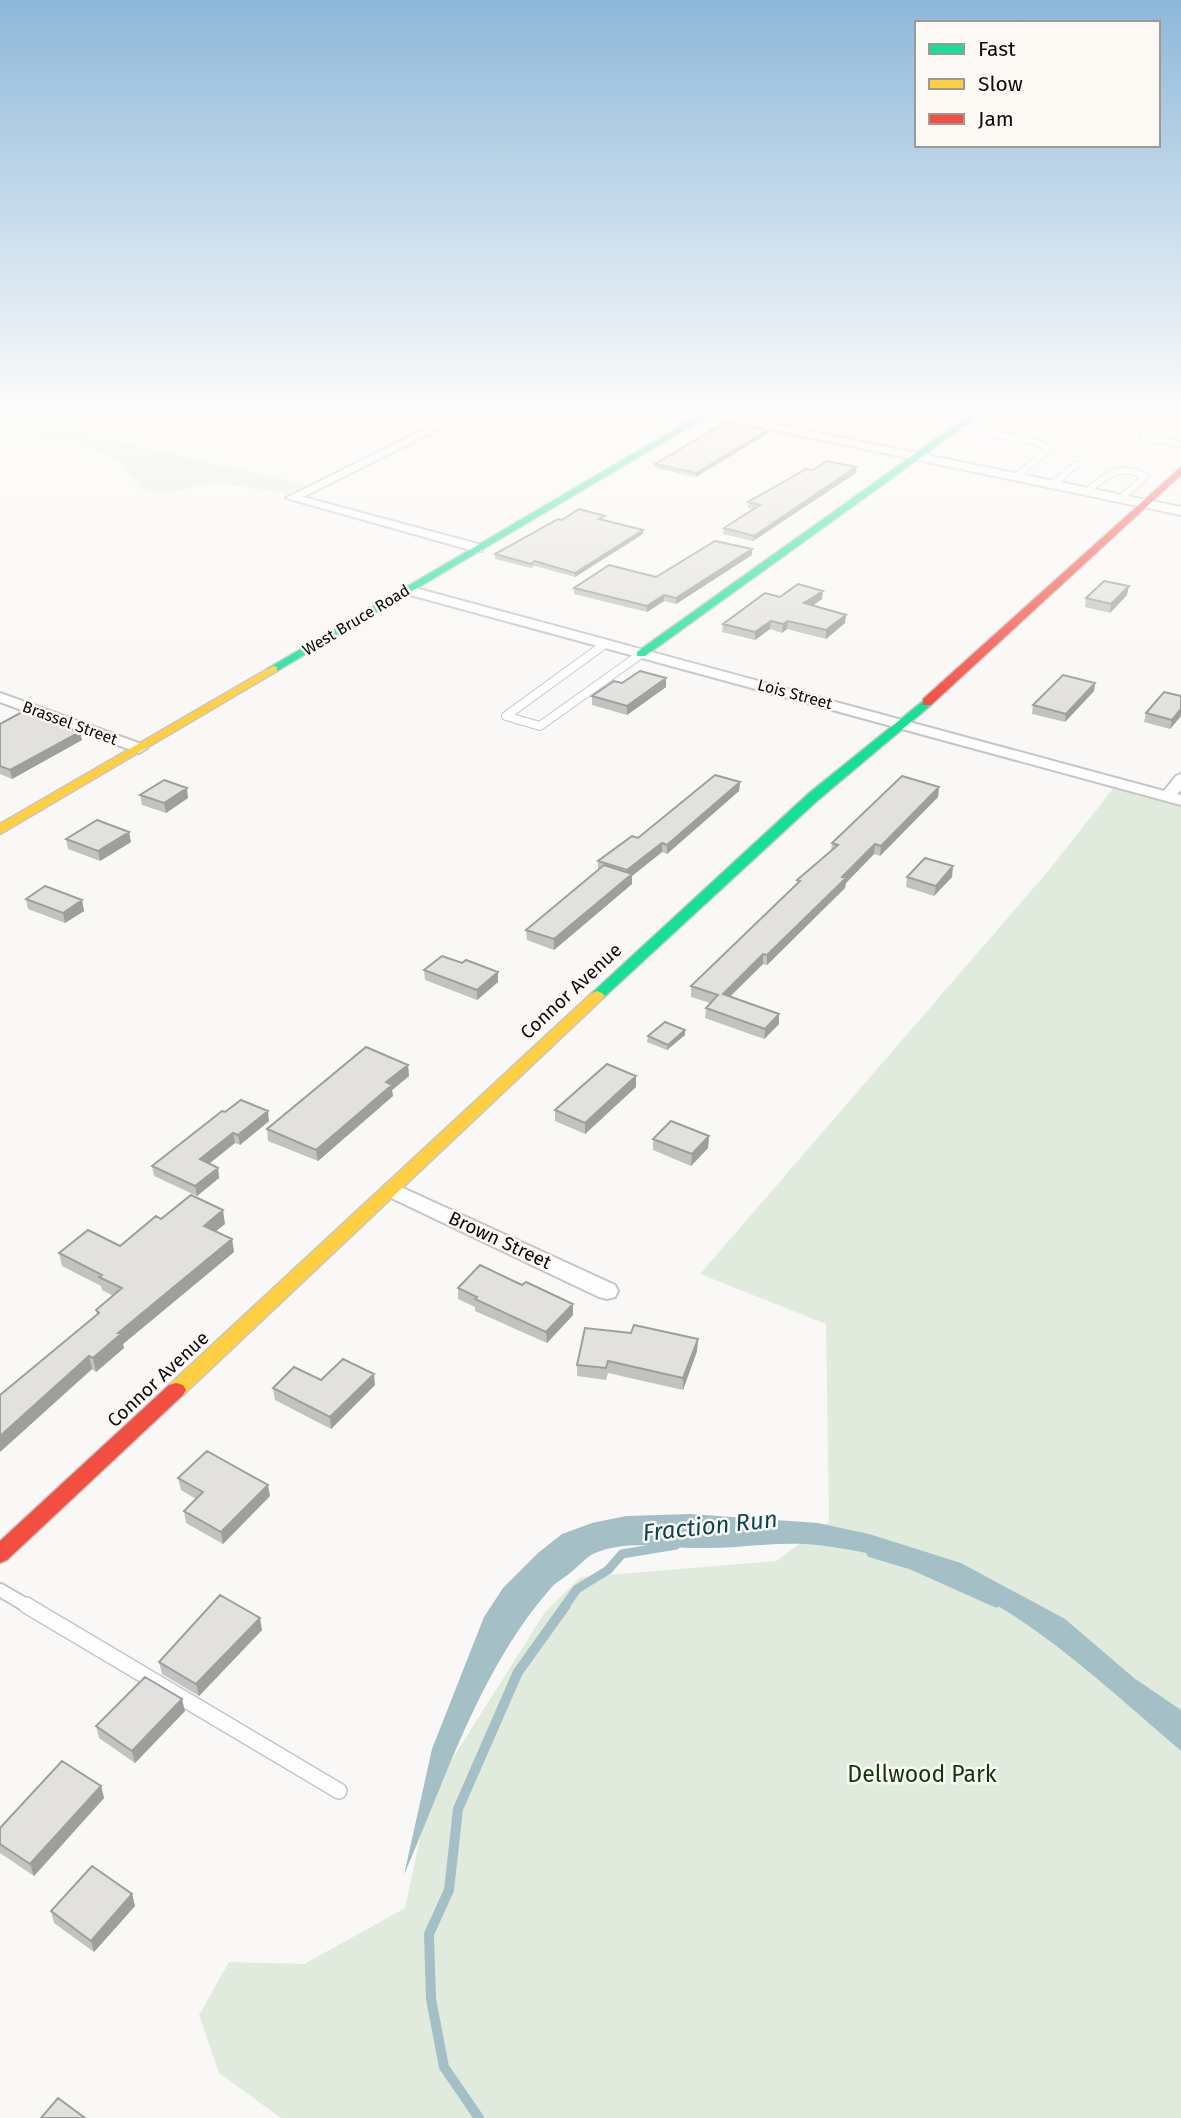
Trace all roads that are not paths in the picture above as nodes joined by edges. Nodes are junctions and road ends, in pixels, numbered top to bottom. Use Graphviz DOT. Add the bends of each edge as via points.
graph roads {
  1 [pos="336,510"];
  2 [pos="542,510"];
  3 [pos="843,510"];
  4 [pos="1137,510"];
  5 [pos="478,548"];
  6 [pos="408,590"];
  7 [pos="605,644"];
  8 [pos="641,654"];
  9 [pos="0,697"];
  10 [pos="903,723"];
  11 [pos="139,748"];
  12 [pos="1181,779"];
  13 [pos="1174,798"];
  14 [pos="0,830"];
  15 [pos="392,1190"];
  16 [pos="607,1291"];
  17 [pos="0,1554"];
  18 [pos="0,1590"];
  19 [pos="339,1791"];
  1 -- 5 [label="street"];
  2 -- 5 [label="street, West Bruce Road"];
  3 -- 8 [label="street"];
  4 -- 10 [label="street, Connor Avenue"];
  5 -- 6 [label="street, West Bruce Road"];
  6 -- 7 [label="street, Lois Street"];
  6 -- 11 [label="street, West Bruce Road"];
  7 -- 8 [label="street, Lois Street"];
  7 -- 8 [label="lane" via="506,716 541,726"];
  8 -- 10 [label="street, Lois Street"];
  9 -- 11 [label="street, Brassel Street"];
  10 -- 13 [label="street, Lois Street"];
  10 -- 15 [label="street, Connor Avenue" via="718,881"];
  11 -- 14 [label="street, West Bruce Road"];
  12 -- 13 [label="street"];
  15 -- 16 [label="street, Brown Street"];
  15 -- 17 [label="street, Connor Avenue"];
  18 -- 19 [label="lane"];
}
